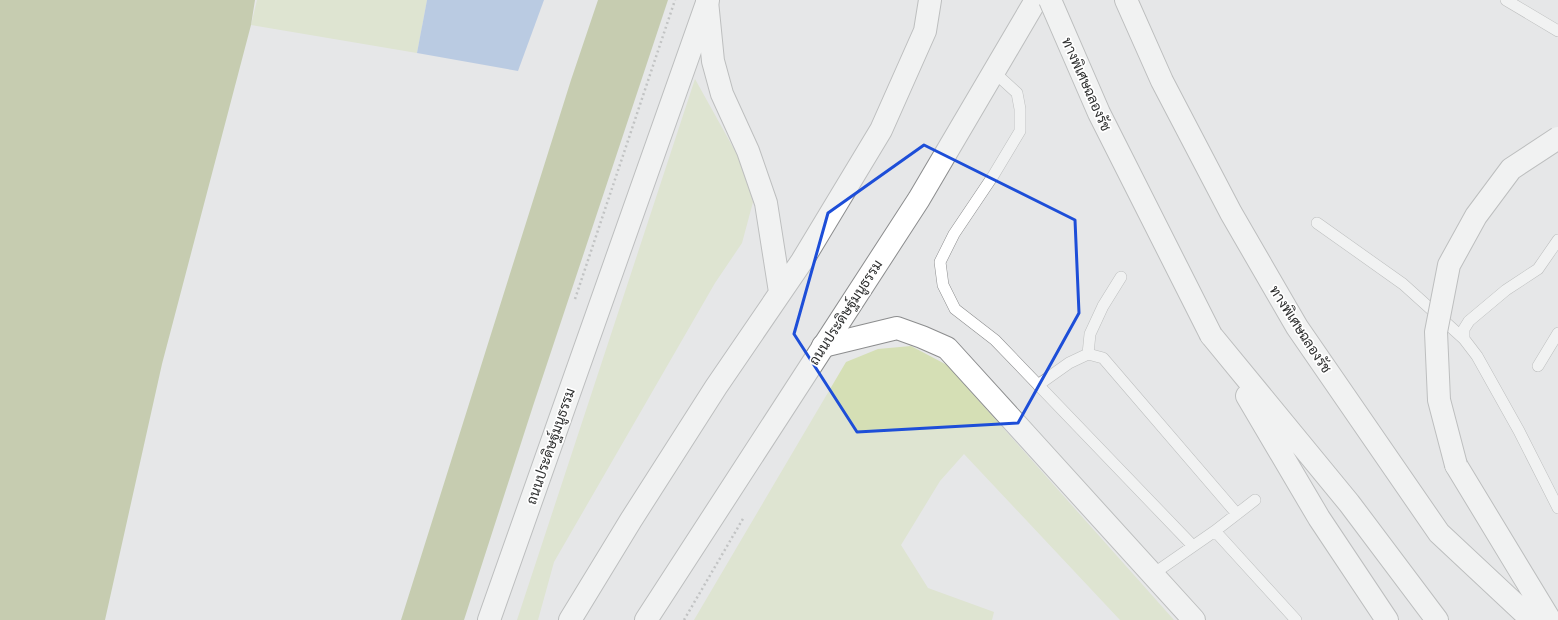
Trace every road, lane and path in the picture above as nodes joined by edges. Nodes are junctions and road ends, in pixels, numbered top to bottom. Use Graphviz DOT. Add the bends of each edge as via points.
graph roads {
  1 [pos="930,0"];
  2 [pos="1036,0"];
  3 [pos="1050,0"];
  4 [pos="1126,0"];
  5 [pos="1506,0"];
  6 [pos="708,1"];
  7 [pos="1558,31"];
  8 [pos="994,72"];
  9 [pos="1558,138"];
  10 [pos="1317,223"];
  11 [pos="1558,240"];
  12 [pos="1121,277"];
  13 [pos="780,292"];
  14 [pos="1558,333"];
  15 [pos="1211,335"];
  16 [pos="1464,339"];
  17 [pos="823,346"];
  18 [pos="1088,354"];
  19 [pos="1538,366"];
  20 [pos="1038,385"];
  21 [pos="1255,500"];
  22 [pos="1558,508"];
  23 [pos="1237,514"];
  24 [pos="1215,531"];
  25 [pos="1193,546"];
  26 [pos="1153,574"];
  27 [pos="489,620"];
  28 [pos="570,620"];
  29 [pos="646,620"];
  30 [pos="1194,620"];
  31 [pos="1296,620"];
  32 [pos="1387,620"];
  33 [pos="1437,620"];
  34 [pos="1532,620"];
  35 [pos="1550,620"];
  1 -- 13 [label="main road" via="925,31 881,130 802,261"];
  2 -- 8 [label="main road, ถนนประดิษฐ์มนูธรรม"];
  3 -- 15 [label="main road, ทางพิเศษฉลองรัช, bridge" via="1099,114"];
  4 -- 34 [label="main road, ทางพิเศษฉลองรัช" via="1162,81 1231,212 1297,327 1439,533"];
  5 -- 7 [label="lane"];
  6 -- 13 [label="main road" via="713,61 722,94 748,151 766,203"];
  6 -- 27 [label="main road, ถนนประดิษฐ์มนูธรรม"];
  8 -- 17 [label="main road, ถนนประดิษฐ์มนูธรรม" via="919,199"];
  8 -- 20 [label="lane" via="1017,93 1020,131 954,234 940,262 943,285 955,310 994,340"];
  9 -- 35 [label="main road, bridge" via="1511,169 1476,216 1449,265 1436,332 1439,400 1456,465"];
  10 -- 16 [label="lane" via="1403,284"];
  11 -- 16 [label="lane" via="1538,269 1506,290 1469,321 1464,329"];
  12 -- 18 [label="lane" via="1090,334"];
  13 -- 28 [label="main road" via="639,506"];
  14 -- 19 [label="lane"];
  15 -- 32 [label="main road" via="1319,518"];
  15 -- 33 [label="main road, ทางพิเศษฉลองรัช" via="1349,503"];
  16 -- 22 [label="lane" via="1477,356 1519,431"];
  17 -- 26 [label="main road" via="897,328 947,348"];
  17 -- 29 [label="main road, ถนนประดิษฐ์มนูธรรม"];
  18 -- 20 [label="lane" via="1069,363"];
  18 -- 23 [label="lane" via="1103,358"];
  20 -- 25 [label="lane"];
  21 -- 23 [label="lane"];
  23 -- 24 [label="lane"];
  24 -- 25 [label="lane"];
  24 -- 31 [label="lane"];
  25 -- 26 [label="lane"];
  26 -- 30 [label="main road"];
}
